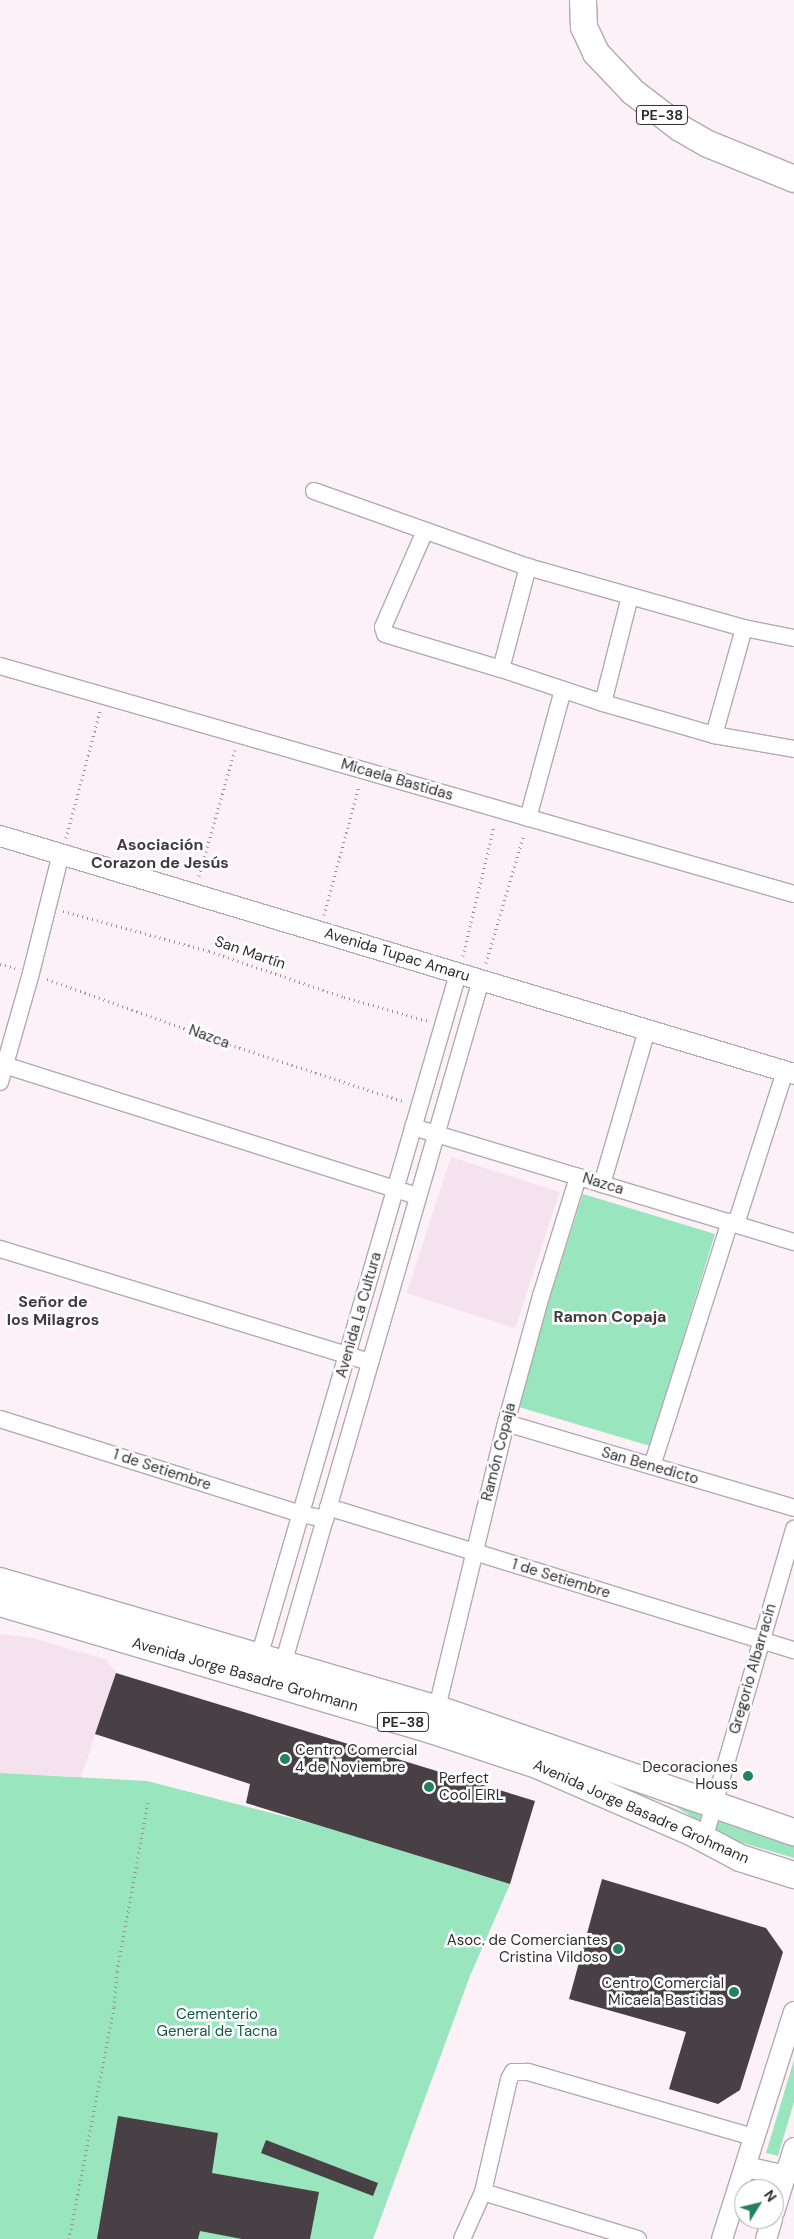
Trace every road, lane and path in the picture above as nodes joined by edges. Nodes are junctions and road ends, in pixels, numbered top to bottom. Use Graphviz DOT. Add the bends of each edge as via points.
graph roads {
  1 [pos="583,0"];
  2 [pos="794,179"];
  3 [pos="314,491"];
  4 [pos="425,531"];
  5 [pos="528,567"];
  6 [pos="630,596"];
  7 [pos="744,628"];
  8 [pos="794,638"];
  9 [pos="0,666"];
  10 [pos="501,668"];
  11 [pos="563,690"];
  12 [pos="104,696"];
  13 [pos="603,703"];
  14 [pos="240,735"];
  15 [pos="714,735"];
  16 [pos="794,749"];
  17 [pos="364,771"];
  18 [pos="498,809"];
  19 [pos="528,818"];
  20 [pos="0,836"];
  21 [pos="61,854"];
  22 [pos="193,894"];
  23 [pos="794,894"];
  24 [pos="48,907"];
  25 [pos="320,932"];
  26 [pos="0,964"];
  27 [pos="31,973"];
  28 [pos="458,974"];
  29 [pos="481,980"];
  30 [pos="443,1025"];
  31 [pos="647,1030"];
  32 [pos="4,1065"];
  33 [pos="789,1073"];
  34 [pos="0,1082"];
  35 [pos="420,1107"];
  36 [pos="413,1127"];
  37 [pos="436,1134"];
  38 [pos="578,1177"];
  39 [pos="602,1184"];
  40 [pos="396,1188"];
  41 [pos="418,1196"];
  42 [pos="733,1223"];
  43 [pos="794,1242"];
  44 [pos="0,1248"];
  45 [pos="347,1355"];
  46 [pos="370,1362"];
  47 [pos="0,1419"];
  48 [pos="506,1423"];
  49 [pos="652,1466"];
  50 [pos="794,1508"];
  51 [pos="327,1513"];
  52 [pos="301,1514"];
  53 [pos="794,1529"];
  54 [pos="476,1552"];
  55 [pos="0,1581"];
  56 [pos="0,1603"];
  57 [pos="762,1640"];
  58 [pos="794,1650"];
  59 [pos="271,1660"];
  60 [pos="434,1720"];
  61 [pos="148,1802"];
  62 [pos="714,1804"];
  63 [pos="794,1832"];
  64 [pos="704,1839"];
  65 [pos="794,1875"];
  66 [pos="794,2012"];
  67 [pos="756,2138"];
  68 [pos="794,2148"];
  69 [pos="746,2167"];
  70 [pos="786,2176"];
  71 [pos="784,2182"];
  72 [pos="483,2192"];
  73 [pos="69,2239"];
  74 [pos="462,2239"];
  75 [pos="638,2239"];
  76 [pos="722,2239"];
  1 -- 2 [label="highway, PE-38" via="584,27 596,53 633,92 680,128 708,144"];
  3 -- 4 [label="street"];
  4 -- 5 [label="street"];
  4 -- 10 [label="street" via="383,631"];
  5 -- 6 [label="street"];
  5 -- 10 [label="street"];
  6 -- 7 [label="street"];
  6 -- 13 [label="street"];
  7 -- 8 [label="street"];
  7 -- 15 [label="street"];
  9 -- 12 [label="street, Micaela Bastidas"];
  10 -- 11 [label="street"];
  11 -- 13 [label="street"];
  11 -- 19 [label="street"];
  12 -- 14 [label="street, Micaela Bastidas"];
  12 -- 21 [label="path"];
  13 -- 15 [label="street"];
  14 -- 17 [label="street, Micaela Bastidas"];
  14 -- 22 [label="path"];
  15 -- 16 [label="street"];
  17 -- 18 [label="street, Micaela Bastidas"];
  17 -- 25 [label="path"];
  18 -- 19 [label="street, Micaela Bastidas"];
  18 -- 28 [label="path"];
  19 -- 23 [label="street, Micaela Bastidas"];
  19 -- 29 [label="path"];
  20 -- 21 [label="street, Avenida Tupac Amaru"];
  21 -- 22 [label="street, Avenida Tupac Amaru"];
  21 -- 24 [label="street"];
  22 -- 25 [label="street, Avenida Tupac Amaru"];
  24 -- 27 [label="street"];
  24 -- 30 [label="path, San Martín" via="209,951 344,997"];
  25 -- 28 [label="street, Avenida Tupac Amaru"];
  26 -- 27 [label="path, Nazca"];
  27 -- 32 [label="street"];
  27 -- 35 [label="path, Nazca" via="234,1046"];
  28 -- 29 [label="street, Avenida Tupac Amaru"];
  28 -- 30 [label="street, Avenida La Cultura"];
  29 -- 31 [label="street, Avenida Tupac Amaru"];
  29 -- 37 [label="street, Avenida La Cultura"];
  30 -- 35 [label="street, Avenida La Cultura"];
  31 -- 33 [label="street, Avenida Tupac Amaru"];
  31 -- 39 [label="street"];
  32 -- 34 [label="street"];
  32 -- 40 [label="street"];
  33 -- 42 [label="street"];
  35 -- 36 [label="street, Avenida La Cultura"];
  36 -- 37 [label="street, Nazca"];
  36 -- 40 [label="street, Avenida La Cultura"];
  37 -- 38 [label="street, Nazca"];
  37 -- 41 [label="street, Avenida La Cultura"];
  38 -- 39 [label="street, Nazca"];
  38 -- 48 [label="street, Ramón Copaja"];
  39 -- 42 [label="street, Nazca"];
  40 -- 41 [label="street"];
  40 -- 45 [label="street, Avenida La Cultura"];
  41 -- 46 [label="street, Avenida La Cultura"];
  42 -- 43 [label="street, Nazca"];
  42 -- 49 [label="street"];
  44 -- 45 [label="street"];
  45 -- 46 [label="street"];
  45 -- 52 [label="street, Avenida La Cultura"];
  46 -- 51 [label="street, Avenida La Cultura"];
  47 -- 52 [label="street, 1 de Setiembre"];
  48 -- 49 [label="street, San Benedicto"];
  48 -- 54 [label="street, Ramón Copaja"];
  49 -- 50 [label="street, San Benedicto"];
  51 -- 52 [label="street, 1 de Setiembre"];
  51 -- 54 [label="street, 1 de Setiembre"];
  51 -- 59 [label="street, Avenida La Cultura"];
  52 -- 59 [label="street, Avenida La Cultura"];
  53 -- 57 [label="street, Gregorio Albarracín"];
  54 -- 57 [label="street, 1 de Setiembre"];
  54 -- 60 [label="street, Ramón Copaja"];
  55 -- 59 [label="highway, Avenida Jorge Basadre Grohmann / PE-38"];
  56 -- 60 [label="highway, Avenida Jorge Basadre Grohmann / PE-38"];
  57 -- 58 [label="street, 1 de Setiembre"];
  57 -- 62 [label="street, Gregorio Albarracín"];
  59 -- 60 [label="highway, Avenida Jorge Basadre Grohmann / PE-38"];
  60 -- 62 [label="highway, Avenida Jorge Basadre Grohmann / PE-38"];
  60 -- 64 [label="highway, Avenida Jorge Basadre Grohmann / PE-38"];
  61 -- 73 [label="path" via="117,1971 114,2007"];
  62 -- 63 [label="highway, Avenida Jorge Basadre Grohmann / PE-38"];
  62 -- 64 [label="street, Gregorio Albarracín"];
  64 -- 65 [label="highway, Avenida Jorge Basadre Grohmann / PE-38" via="740,1858"];
  66 -- 67 [label="street"];
  67 -- 69 [label="street"];
  67 -- 72 [label="street" via="528,2072 513,2072"];
  68 -- 70 [label="street"];
  69 -- 70 [label="street"];
  69 -- 76 [label="street"];
  70 -- 71 [label="street"];
  72 -- 74 [label="street"];
  72 -- 75 [label="street"];
}
